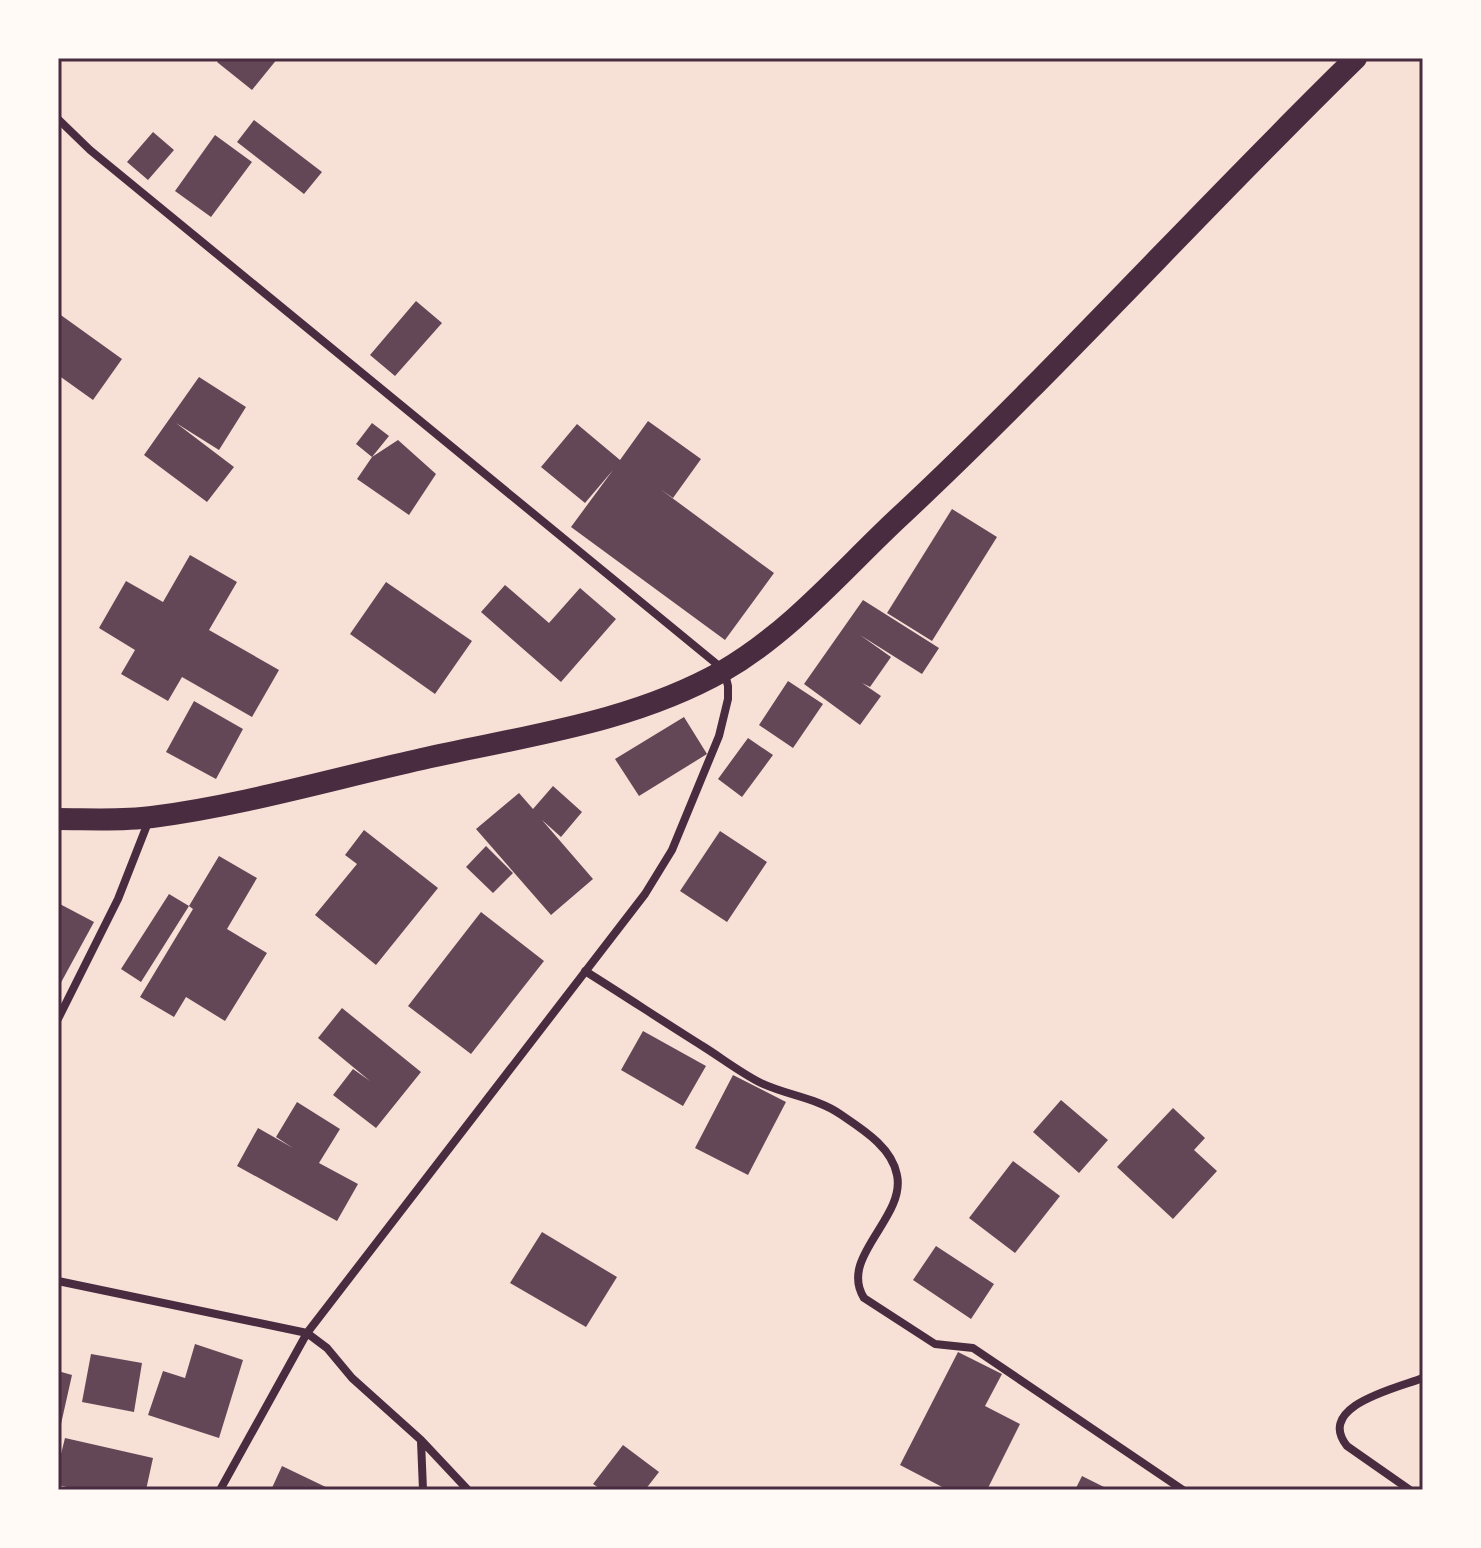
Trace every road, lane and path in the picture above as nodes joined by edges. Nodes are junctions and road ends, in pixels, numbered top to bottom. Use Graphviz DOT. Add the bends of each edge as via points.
graph roads {
  1 [pos="1356,58"];
  2 [pos="58,119"];
  3 [pos="724,670"];
  4 [pos="150,817"];
  5 [pos="58,819"];
  6 [pos="585,971"];
  7 [pos="58,1019"];
  8 [pos="58,1281"];
  9 [pos="307,1333"];
  10 [pos="1423,1378"];
  11 [pos="421,1440"];
  12 [pos="220,1490"];
  13 [pos="423,1490"];
  14 [pos="468,1490"];
  15 [pos="1183,1490"];
  16 [pos="1410,1490"];
  1 -- 3 [label="highway" via="958,462 792,621"];
  2 -- 3 [label="street"];
  3 -- 4 [label="highway" via="601,720 294,791"];
  3 -- 6 [label="street" via="724,719 672,850"];
  4 -- 5 [label="highway"];
  4 -- 7 [label="street" via="118,899"];
  6 -- 9 [label="street"];
  6 -- 15 [label="street" via="758,1081 838,1112 889,1153 898,1190 860,1265 864,1298 935,1344 973,1348"];
  8 -- 9 [label="street"];
  9 -- 11 [label="street"];
  9 -- 12 [label="street"];
  10 -- 16 [label="street" via="1352,1407 1340,1426 1347,1446"];
  11 -- 13 [label="street"];
  11 -- 14 [label="street"];
}
